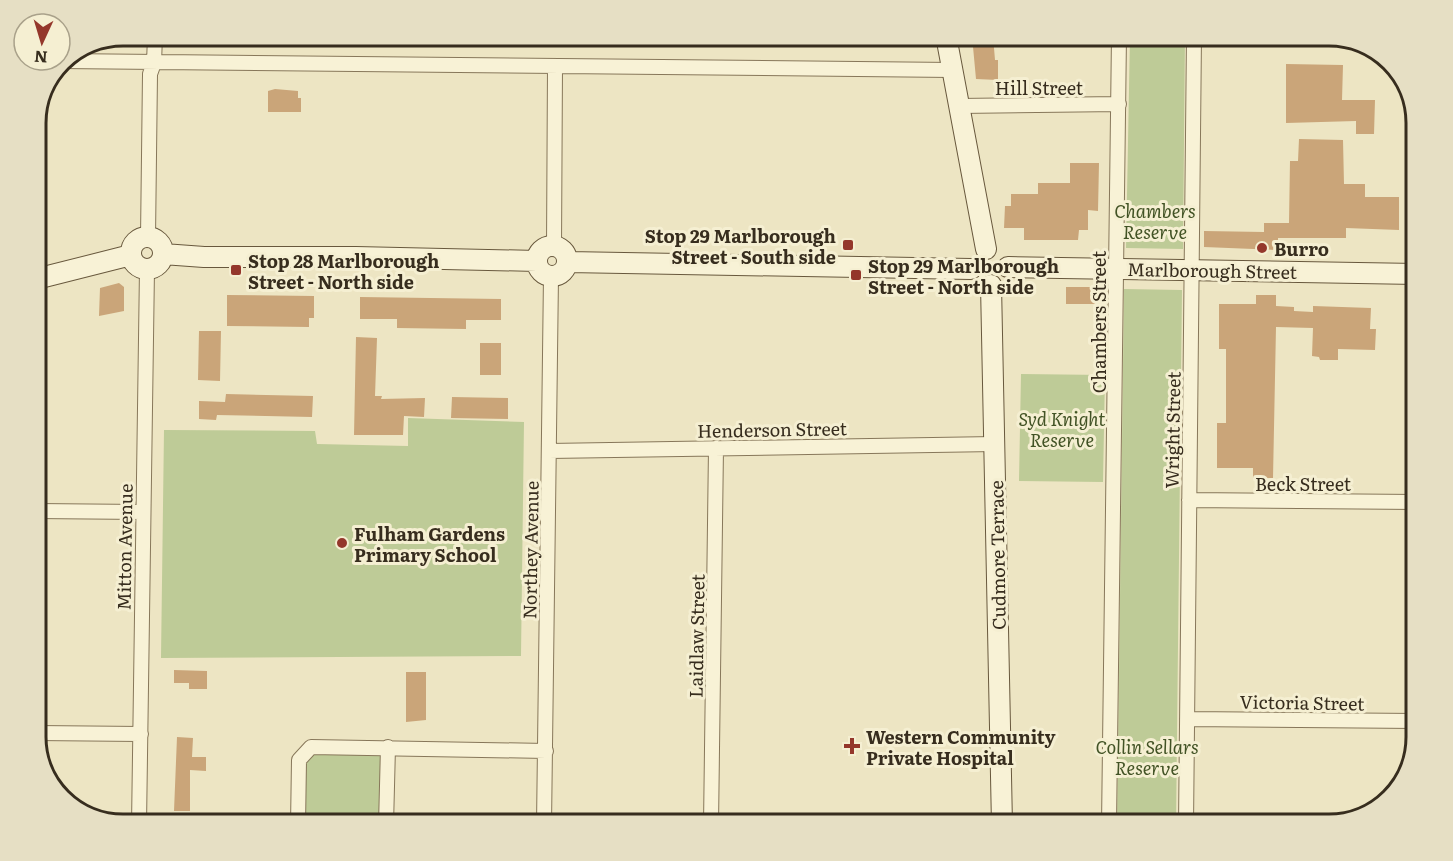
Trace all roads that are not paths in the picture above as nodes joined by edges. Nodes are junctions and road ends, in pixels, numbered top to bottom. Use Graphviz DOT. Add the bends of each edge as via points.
graph roads {
  1 [pos="155,46"];
  2 [pos="948,46"];
  3 [pos="1119,46"];
  4 [pos="1194,46"];
  5 [pos="78,61"];
  6 [pos="154,63"];
  7 [pos="555,67"];
  8 [pos="953,70"];
  9 [pos="1119,104"];
  10 [pos="959,105"];
  11 [pos="148,237"];
  12 [pos="554,246"];
  13 [pos="986,249"];
  14 [pos="163,254"];
  15 [pos="131,255"];
  16 [pos="537,261"];
  17 [pos="567,262"];
  18 [pos="1008,267"];
  19 [pos="147,269"];
  20 [pos="971,269"];
  21 [pos="1116,269"];
  22 [pos="1191,270"];
  23 [pos="1406,274"];
  24 [pos="47,276"];
  25 [pos="551,276"];
  26 [pos="990,285"];
  27 [pos="995,444"];
  28 [pos="716,448"];
  29 [pos="549,450"];
  30 [pos="1189,500"];
  31 [pos="1406,502"];
  32 [pos="47,511"];
  33 [pos="142,512"];
  34 [pos="1187,719"];
  35 [pos="1406,721"];
  36 [pos="47,733"];
  37 [pos="141,734"];
  38 [pos="388,747"];
  39 [pos="546,751"];
  40 [pos="139,814"];
  41 [pos="298,814"];
  42 [pos="386,814"];
  43 [pos="544,814"];
  44 [pos="711,814"];
  45 [pos="1002,814"];
  46 [pos="1109,814"];
  47 [pos="1186,814"];
  1 -- 6 [label="street"];
  2 -- 8 [label="street"];
  3 -- 9 [label="street, Chambers Street"];
  4 -- 22 [label="street, Wright Street"];
  5 -- 6 [label="street"];
  6 -- 7 [label="street"];
  6 -- 11 [label="street" via="150,74"];
  7 -- 8 [label="street"];
  7 -- 12 [label="street"];
  8 -- 10 [label="street"];
  9 -- 10 [label="street, Hill Street"];
  9 -- 21 [label="street, Chambers Street"];
  10 -- 13 [label="street"];
  11 -- 14 [label="street" via="160,243"];
  11 -- 15 [label="street" via="134,244"];
  12 -- 16 [label="street" via="540,252"];
  12 -- 17 [label="street" via="564,252"];
  13 -- 18 [label="street" via="1003,255"];
  13 -- 20 [label="street" via="974,256"];
  14 -- 16 [label="street"];
  14 -- 19 [label="street" via="158,266"];
  15 -- 19 [label="street" via="135,263"];
  15 -- 24 [label="street"];
  16 -- 25 [label="street" via="540,270"];
  17 -- 20 [label="street"];
  17 -- 25 [label="street" via="562,273"];
  18 -- 21 [label="street, Marlborough Street"];
  18 -- 26 [label="street" via="1001,281"];
  19 -- 33 [label="street, Mitton Avenue"];
  20 -- 26 [label="street" via="980,283"];
  21 -- 22 [label="street, Marlborough Street"];
  21 -- 46 [label="street, Chambers Street"];
  22 -- 23 [label="street, Marlborough Street"];
  22 -- 30 [label="street, Wright Street"];
  25 -- 29 [label="street, Northey Avenue"];
  26 -- 27 [label="street, Cudmore Terrace"];
  27 -- 28 [label="street, Henderson Street"];
  27 -- 45 [label="street, Cudmore Terrace"];
  28 -- 29 [label="street, Henderson Street"];
  28 -- 44 [label="street, Laidlaw Street"];
  29 -- 39 [label="street, Northey Avenue"];
  30 -- 31 [label="street, Beck Street"];
  30 -- 34 [label="street, Wright Street"];
  32 -- 33 [label="street"];
  33 -- 37 [label="street, Mitton Avenue"];
  34 -- 35 [label="street, Victoria Street"];
  34 -- 47 [label="street, Wright Street"];
  36 -- 37 [label="street"];
  37 -- 40 [label="street, Mitton Avenue"];
  38 -- 39 [label="street"];
  38 -- 41 [label="street" via="311,747 304,752 299,760"];
  38 -- 42 [label="street"];
  39 -- 43 [label="street, Northey Avenue"];
}
